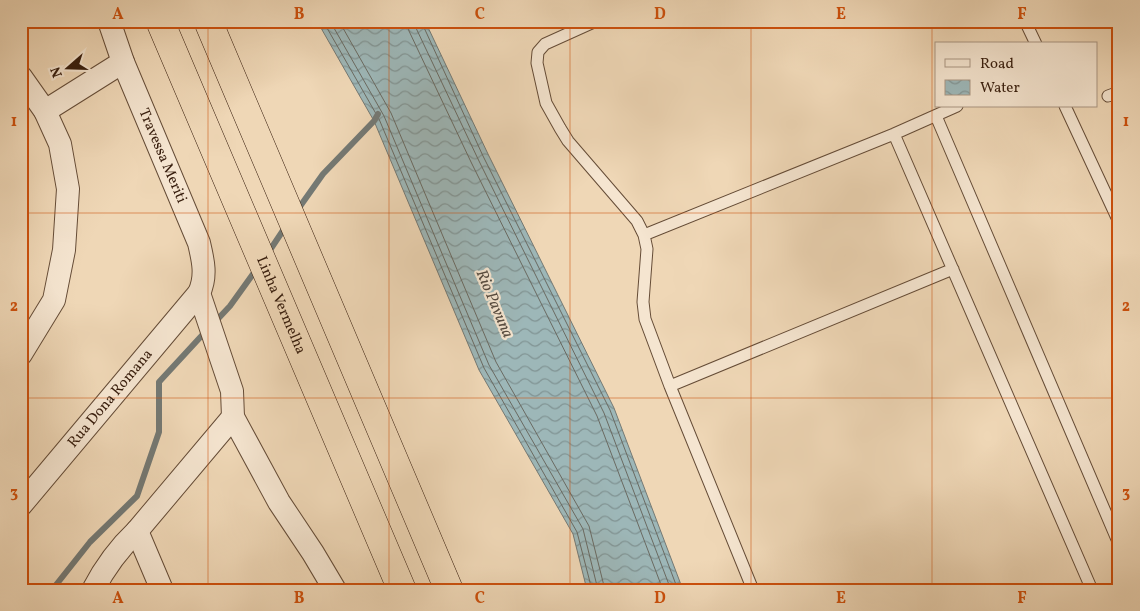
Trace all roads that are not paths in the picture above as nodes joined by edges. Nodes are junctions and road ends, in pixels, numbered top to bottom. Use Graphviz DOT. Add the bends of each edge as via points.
graph roads {
  1 [pos="109,21"];
  2 [pos="160,21"];
  3 [pos="208,21"];
  4 [pos="596,21"];
  5 [pos="1026,21"];
  6 [pos="1035,42"];
  7 [pos="123,62"];
  8 [pos="21,77"];
  9 [pos="953,108"];
  10 [pos="1066,108"];
  11 [pos="46,111"];
  12 [pos="936,116"];
  13 [pos="894,134"];
  14 [pos="1119,222"];
  15 [pos="644,235"];
  16 [pos="953,269"];
  17 [pos="202,302"];
  18 [pos="21,354"];
  19 [pos="670,386"];
  20 [pos="233,417"];
  21 [pos="21,505"];
  22 [pos="137,531"];
  23 [pos="1119,544"];
  24 [pos="93,590"];
  25 [pos="162,590"];
  26 [pos="335,590"];
  27 [pos="402,590"];
  28 [pos="449,590"];
  29 [pos="753,590"];
  30 [pos="1092,590"];
  1 -- 7 [label="street, Travessa Meriti"];
  2 -- 27 [label="highway, Linha Vermelha"];
  3 -- 28 [label="highway"];
  4 -- 15 [label="lane" via="545,44 538,52 537,63 546,103 568,141"];
  5 -- 6 [label="lane"];
  7 -- 11 [label="street"];
  7 -- 17 [label="street, Travessa Meriti" via="199,243 204,262"];
  8 -- 11 [label="street"];
  9 -- 12 [label="lane"];
  10 -- 14 [label="lane"];
  11 -- 18 [label="street" via="60,144 68,189 64,250 54,300"];
  12 -- 13 [label="lane"];
  12 -- 23 [label="lane"];
  13 -- 15 [label="lane"];
  13 -- 16 [label="lane"];
  15 -- 19 [label="lane" via="647,248 645,319"];
  16 -- 19 [label="lane"];
  16 -- 30 [label="lane"];
  17 -- 20 [label="street" via="232,391"];
  17 -- 21 [label="street, Rua Dona Romana"];
  19 -- 29 [label="lane"];
  20 -- 22 [label="street"];
  20 -- 26 [label="street" via="279,502"];
  22 -- 24 [label="street" via="122,544"];
  22 -- 25 [label="street"];
}
